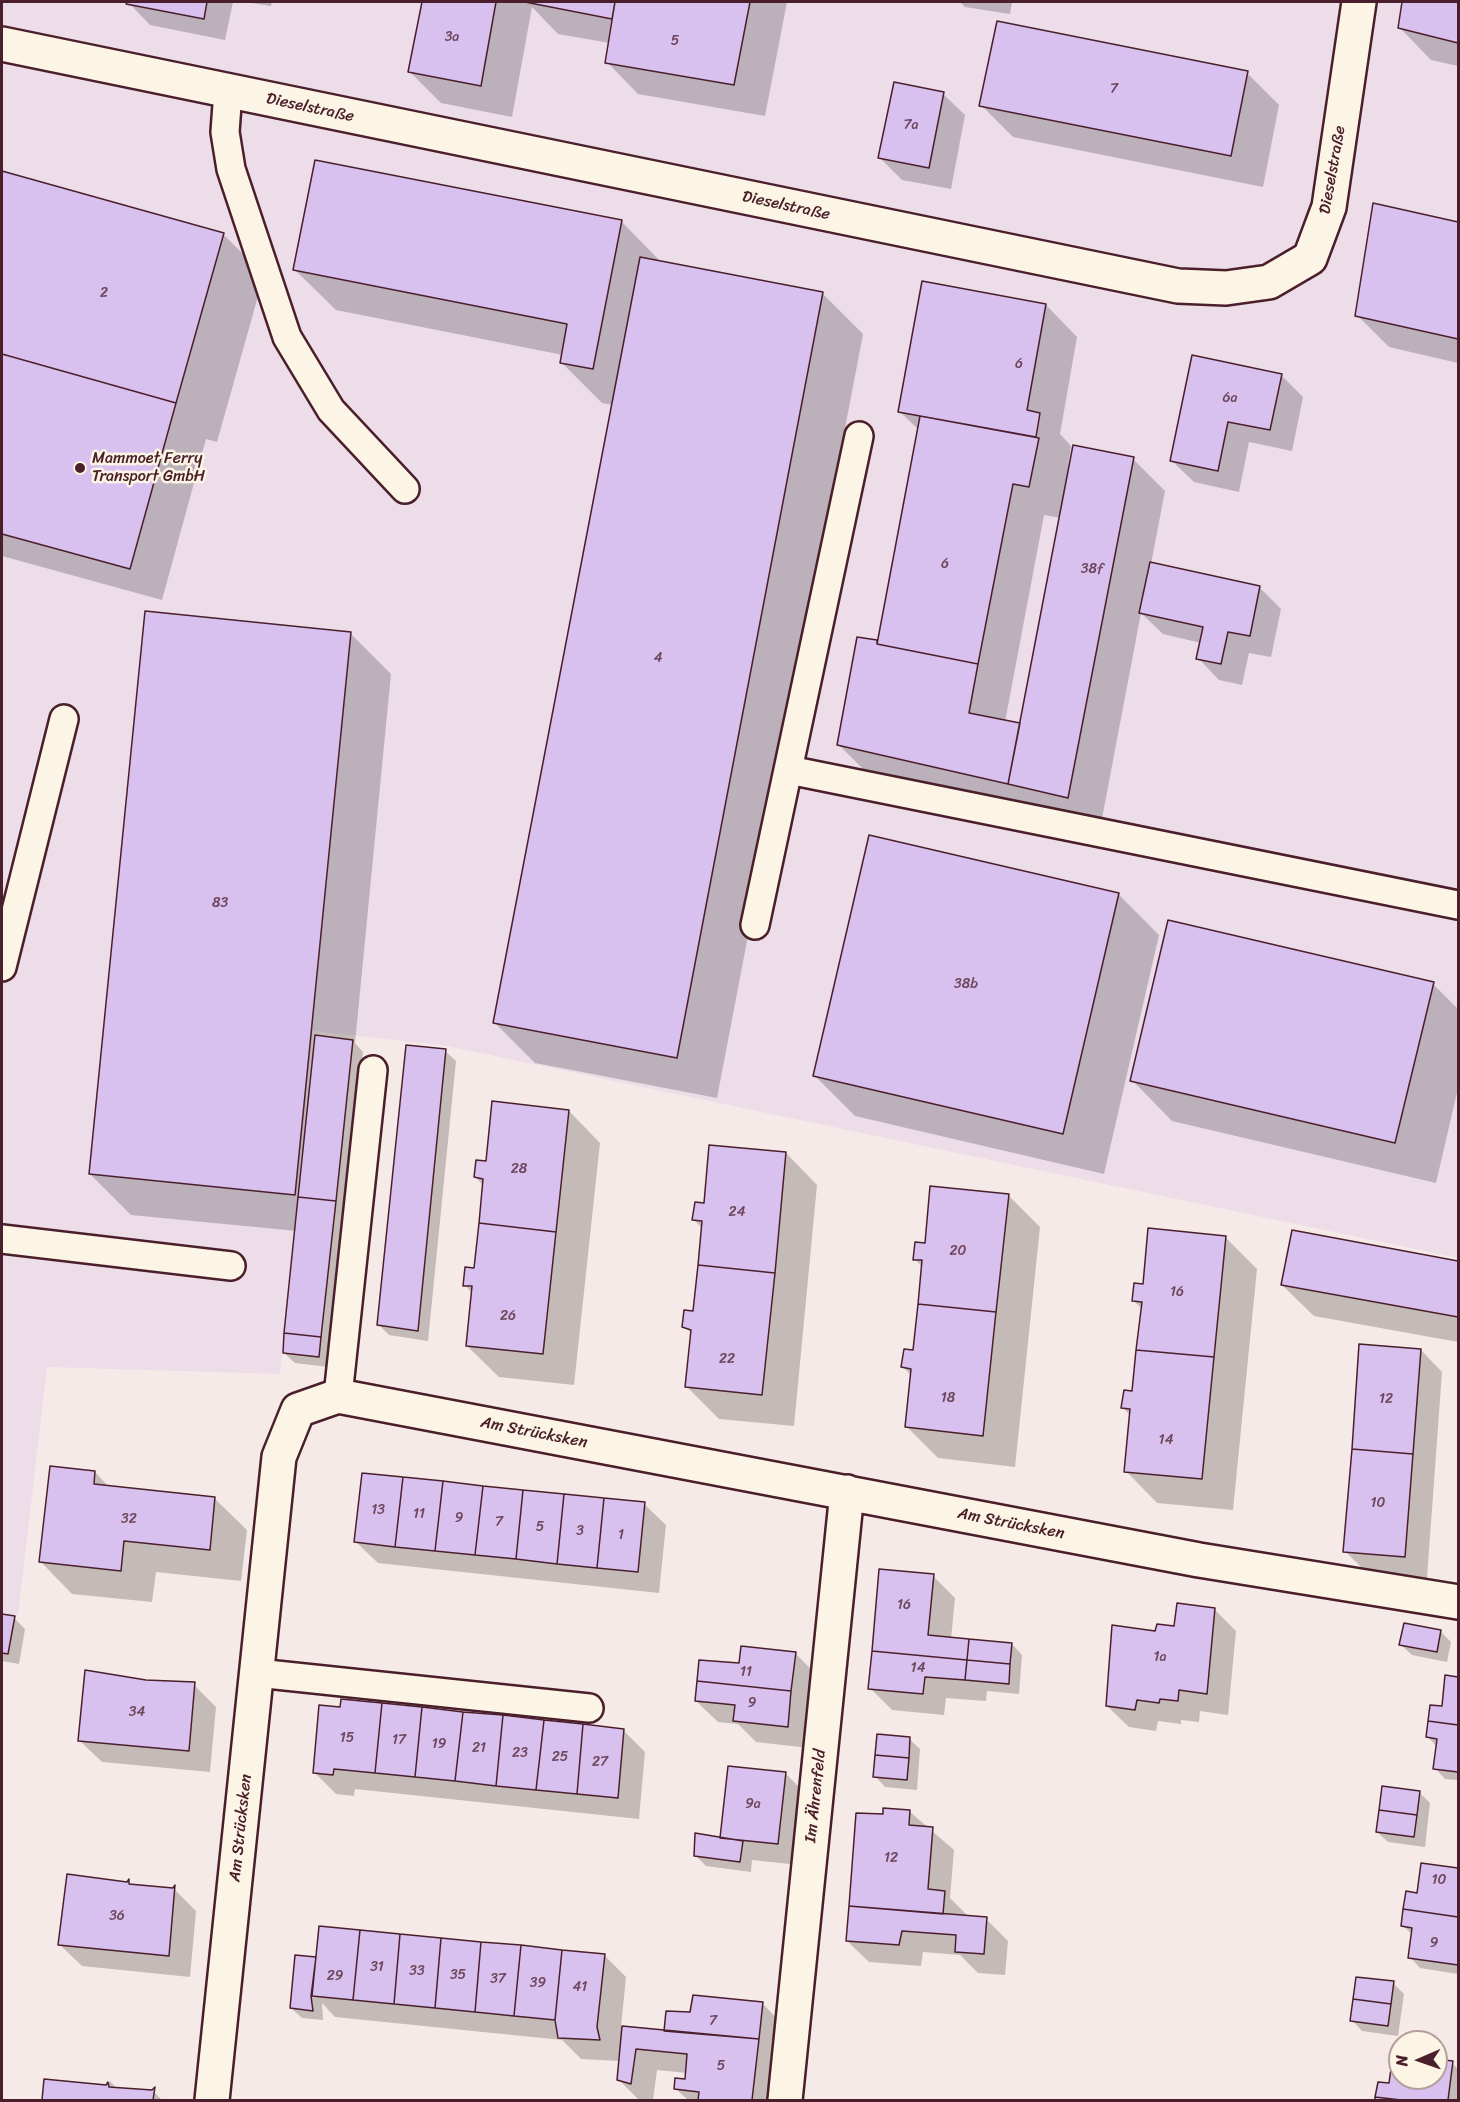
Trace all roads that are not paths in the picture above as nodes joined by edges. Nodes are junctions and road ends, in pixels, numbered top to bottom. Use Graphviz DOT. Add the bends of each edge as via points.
graph roads {
  1 [pos="1359,2"];
  2 [pos="2,45"];
  3 [pos="228,91"];
  4 [pos="859,436"];
  5 [pos="405,489"];
  6 [pos="64,719"];
  7 [pos="789,770"];
  8 [pos="1458,905"];
  9 [pos="755,925"];
  10 [pos="2,967"];
  11 [pos="373,1070"];
  12 [pos="2,1239"];
  13 [pos="231,1266"];
  14 [pos="338,1396"];
  15 [pos="847,1492"];
  16 [pos="1458,1602"];
  17 [pos="257,1673"];
  18 [pos="589,1708"];
  19 [pos="212,2100"];
  20 [pos="785,2100"];
  1 -- 3 [label="street, Dieselstraße" via="1329,207 1310,258 1269,282 1226,288 1179,286"];
  2 -- 3 [label="street, Dieselstraße"];
  3 -- 5 [label="lane" via="225,132 231,169 287,337 331,410"];
  4 -- 7 [label="lane"];
  6 -- 10 [label="lane"];
  7 -- 8 [label="lane"];
  7 -- 9 [label="lane"];
  11 -- 14 [label="lane"];
  12 -- 13 [label="lane"];
  14 -- 15 [label="street, Am Strücksken"];
  14 -- 17 [label="street, Am Strücksken" via="298,1410 279,1457"];
  15 -- 16 [label="street, Am Strücksken" via="1199,1560"];
  15 -- 20 [label="street, Im Ährenfeld"];
  17 -- 18 [label="lane"];
  17 -- 19 [label="street, Am Strücksken"];
}
